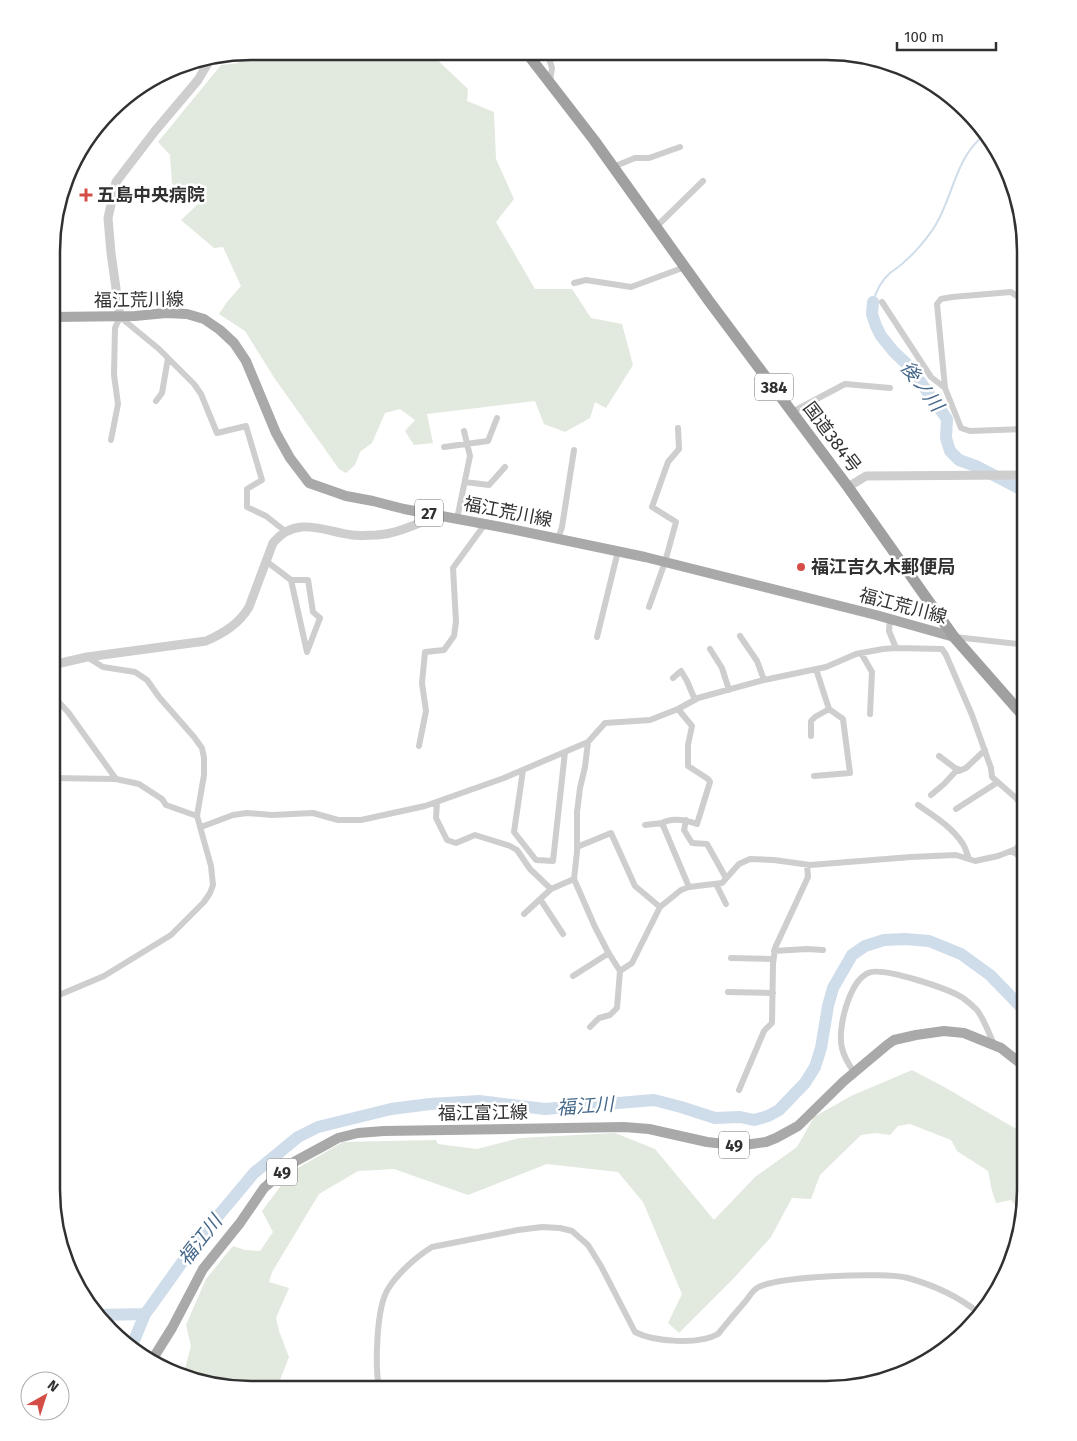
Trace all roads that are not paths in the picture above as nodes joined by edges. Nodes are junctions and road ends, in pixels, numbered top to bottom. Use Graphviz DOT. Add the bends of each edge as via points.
graph roads {
  1 [pos="532,60"];
  2 [pos="550,60"];
  3 [pos="206,66"];
  4 [pos="549,82"];
  5 [pos="680,147"];
  6 [pos="613,167"];
  7 [pos="703,181"];
  8 [pos="656,227"];
  9 [pos="685,267"];
  10 [pos="574,283"];
  11 [pos="1017,296"];
  12 [pos="882,302"];
  13 [pos="120,316"];
  14 [pos="60,317"];
  15 [pos="168,358"];
  16 [pos="890,388"];
  17 [pos="945,388"];
  18 [pos="156,401"];
  19 [pos="792,412"];
  20 [pos="498,418"];
  21 [pos="678,428"];
  22 [pos="1017,429"];
  23 [pos="464,432"];
  24 [pos="111,440"];
  25 [pos="467,444"];
  26 [pos="444,447"];
  27 [pos="574,450"];
  28 [pos="504,467"];
  29 [pos="1017,476"];
  30 [pos="465,482"];
  31 [pos="848,487"];
  32 [pos="439,515"];
  33 [pos="458,519"];
  34 [pos="485,524"];
  35 [pos="285,531"];
  36 [pos="558,539"];
  37 [pos="618,551"];
  38 [pos="266,561"];
  39 [pos="665,562"];
  40 [pos="291,580"];
  41 [pos="649,607"];
  42 [pos="890,619"];
  43 [pos="740,636"];
  44 [pos="597,637"];
  45 [pos="954,637"];
  46 [pos="1017,644"];
  47 [pos="896,648"];
  48 [pos="710,649"];
  49 [pos="861,653"];
  50 [pos="87,657"];
  51 [pos="60,663"];
  52 [pos="816,669"];
  53 [pos="673,678"];
  54 [pos="764,680"];
  55 [pos="729,690"];
  56 [pos="695,700"];
  57 [pos="60,703"];
  58 [pos="678,709"];
  59 [pos="829,709"];
  60 [pos="1017,709"];
  61 [pos="870,714"];
  62 [pos="811,736"];
  63 [pos="588,742"];
  64 [pos="419,746"];
  65 [pos="985,750"];
  66 [pos="565,752"];
  67 [pos="939,756"];
  68 [pos="958,769"];
  69 [pos="523,770"];
  70 [pos="814,776"];
  71 [pos="60,778"];
  72 [pos="116,779"];
  73 [pos="998,782"];
  74 [pos="931,795"];
  75 [pos="1017,799"];
  76 [pos="437,802"];
  77 [pos="918,806"];
  78 [pos="956,809"];
  79 [pos="198,816"];
  80 [pos="686,820"];
  81 [pos="662,823"];
  82 [pos="645,825"];
  83 [pos="201,827"];
  84 [pos="577,847"];
  85 [pos="1017,848"];
  86 [pos="1011,851"];
  87 [pos="1017,855"];
  88 [pos="970,859"];
  89 [pos="807,865"];
  90 [pos="726,878"];
  91 [pos="574,879"];
  92 [pos="716,884"];
  93 [pos="690,887"];
  94 [pos="551,889"];
  95 [pos="540,899"];
  96 [pos="726,904"];
  97 [pos="660,907"];
  98 [pos="524,914"];
  99 [pos="563,934"];
  100 [pos="823,950"];
  101 [pos="774,951"];
  102 [pos="609,953"];
  103 [pos="732,958"];
  104 [pos="773,960"];
  105 [pos="620,970"];
  106 [pos="573,976"];
  107 [pos="728,992"];
  108 [pos="772,993"];
  109 [pos="60,995"];
  110 [pos="590,1027"];
  111 [pos="994,1046"];
  112 [pos="1017,1060"];
  113 [pos="854,1072"];
  114 [pos="740,1090"];
  115 [pos="974,1310"];
  116 [pos="155,1355"];
  117 [pos="379,1381"];
  1 -- 4 [label="highway, 国道384号 / 384"];
  2 -- 4 [label="street"];
  3 -- 13 [label="street" via="116,182 108,218"];
  4 -- 6 [label="highway, 国道384号 / 384"];
  5 -- 6 [label="street"];
  6 -- 8 [label="highway, 国道384号 / 384"];
  7 -- 8 [label="street"];
  8 -- 9 [label="highway, 国道384号 / 384"];
  9 -- 10 [label="street" via="632,286 586,280"];
  9 -- 19 [label="highway, 国道384号 / 384"];
  11 -- 17 [label="street" via="1011,292 941,299 938,304"];
  12 -- 17 [label="street" via="931,378"];
  13 -- 14 [label="main road, 福江荒川線 / 27"];
  13 -- 15 [label="street"];
  13 -- 24 [label="street" via="115,328 114,376 118,404"];
  13 -- 32 [label="main road, 福江荒川線 / 27" via="166,313 204,319 234,343 246,361 276,432 309,483 346,496"];
  15 -- 18 [label="street" via="162,394"];
  15 -- 35 [label="street" via="201,394 216,433 246,426 262,480 246,489 247,507 266,516"];
  16 -- 19 [label="street" via="845,384"];
  17 -- 22 [label="street" via="961,428 970,431"];
  19 -- 31 [label="highway, 国道384号 / 384"];
  20 -- 25 [label="street" via="488,441"];
  21 -- 39 [label="street" via="679,448 668,462 652,507 676,522"];
  23 -- 25 [label="street"];
  25 -- 26 [label="street"];
  25 -- 30 [label="street" via="470,456"];
  27 -- 36 [label="street"];
  28 -- 30 [label="street" via="489,485"];
  29 -- 31 [label="street" via="866,476"];
  30 -- 33 [label="street"];
  31 -- 45 [label="highway, 国道384号 / 384"];
  32 -- 33 [label="main road, 福江荒川線 / 27"];
  32 -- 35 [label="street" via="378,535 354,535 314,526"];
  33 -- 34 [label="main road, 福江荒川線 / 27"];
  34 -- 36 [label="main road, 福江荒川線 / 27"];
  34 -- 64 [label="street" via="453,568 454,636 444,650 425,652 422,683 426,711"];
  35 -- 38 [label="street" via="273,542"];
  36 -- 37 [label="main road, 福江荒川線 / 27"];
  37 -- 39 [label="main road, 福江荒川線 / 27"];
  37 -- 44 [label="street"];
  38 -- 40 [label="street"];
  38 -- 50 [label="street" via="245,615 221,634 206,641"];
  39 -- 41 [label="street"];
  39 -- 42 [label="main road, 福江荒川線 / 27"];
  40 -- 40 [label="street" via="299,616 307,652 320,618 313,612 308,580"];
  42 -- 45 [label="main road, 福江荒川線 / 27"];
  42 -- 47 [label="street" via="889,631"];
  43 -- 54 [label="street" via="758,661"];
  45 -- 46 [label="street"];
  45 -- 60 [label="highway, 国道384号 / 384"];
  47 -- 49 [label="street"];
  47 -- 65 [label="street" via="942,649"];
  48 -- 55 [label="street" via="722,668"];
  49 -- 52 [label="street"];
  49 -- 61 [label="street" via="872,672"];
  50 -- 51 [label="street"];
  50 -- 79 [label="street" via="103,668 135,672 146,680 202,748 204,775"];
  52 -- 54 [label="street"];
  52 -- 59 [label="street"];
  53 -- 56 [label="street" via="681,671"];
  54 -- 55 [label="street"];
  55 -- 56 [label="street"];
  56 -- 58 [label="street"];
  57 -- 72 [label="street"];
  58 -- 63 [label="street" via="650,720 605,723"];
  58 -- 80 [label="street" via="692,726 688,766 710,782 697,824"];
  59 -- 62 [label="street" via="811,721"];
  59 -- 70 [label="street" via="843,718 850,773"];
  63 -- 66 [label="street"];
  63 -- 84 [label="street" via="576,812"];
  65 -- 68 [label="street" via="966,768"];
  65 -- 73 [label="street" via="992,777"];
  66 -- 69 [label="street"];
  66 -- 69 [label="street" via="553,861 536,860 514,832"];
  67 -- 68 [label="street"];
  68 -- 74 [label="street"];
  69 -- 76 [label="street"];
  71 -- 72 [label="street"];
  72 -- 79 [label="street" via="139,784 166,805"];
  73 -- 75 [label="street"];
  73 -- 78 [label="street"];
  76 -- 83 [label="street" via="360,820 338,820 313,813 247,813"];
  76 -- 94 [label="street" via="436,818 447,840 456,843 475,835 510,846"];
  77 -- 88 [label="street" via="949,829 963,844"];
  79 -- 83 [label="street"];
  80 -- 81 [label="street"];
  80 -- 90 [label="street" via="684,830 692,843 707,844"];
  81 -- 82 [label="street"];
  81 -- 93 [label="street"];
  83 -- 109 [label="street" via="213,875 213,885 204,902 171,934 104,976"];
  84 -- 91 [label="street"];
  84 -- 97 [label="street" via="611,833 635,886"];
  85 -- 86 [label="street"];
  86 -- 87 [label="street"];
  86 -- 88 [label="street" via="975,861"];
  88 -- 89 [label="street" via="956,855"];
  89 -- 90 [label="street" via="750,859 739,864"];
  89 -- 101 [label="street" via="808,877"];
  90 -- 92 [label="street"];
  91 -- 94 [label="street"];
  91 -- 102 [label="street"];
  92 -- 93 [label="street"];
  92 -- 96 [label="street"];
  93 -- 97 [label="street"];
  94 -- 95 [label="street"];
  95 -- 98 [label="street"];
  95 -- 99 [label="street"];
  97 -- 105 [label="street" via="632,963"];
  100 -- 101 [label="street"];
  101 -- 104 [label="street"];
  102 -- 105 [label="street"];
  102 -- 106 [label="street"];
  103 -- 104 [label="street"];
  104 -- 108 [label="street"];
  105 -- 110 [label="street" via="617,1008"];
  107 -- 108 [label="street"];
  108 -- 114 [label="street" via="772,1023 764,1031"];
  111 -- 112 [label="main road, 福江富江線 / 49"];
  111 -- 113 [label="main road, 福江富江線 / 49" via="955,1032 916,1035 894,1040"];
  111 -- 113 [label="street" via="978,1011 964,998 916,979 876,971 868,973 852,990 842,1022 842,1048"];
  113 -- 116 [label="main road, 福江富江線 / 49" via="798,1126 776,1138 755,1144 722,1144 624,1127 397,1130 338,1138 294,1162 264,1188 203,1269"];
  115 -- 117 [label="street" via="966,1302 907,1278 801,1278 756,1288 713,1337 704,1340 658,1339 635,1332 585,1242 566,1229 534,1228 432,1247 399,1275 382,1302 377,1354"];
}
